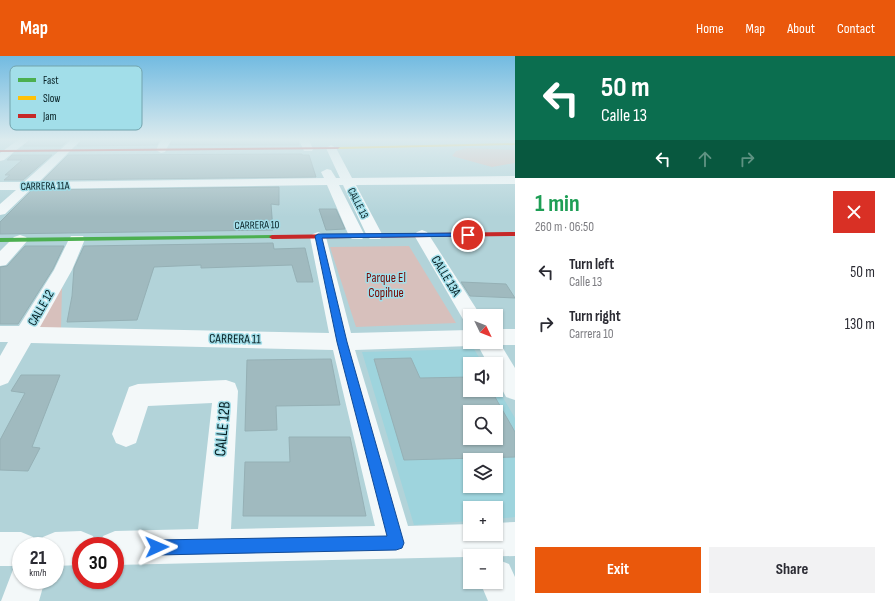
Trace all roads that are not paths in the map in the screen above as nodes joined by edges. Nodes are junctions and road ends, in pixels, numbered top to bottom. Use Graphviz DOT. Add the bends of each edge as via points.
graph roads {
  1 [pos="50,165"];
  2 [pos="324,165"];
  3 [pos="333,165"];
  4 [pos="515,180"];
  5 [pos="348,182"];
  6 [pos="331,183"];
  7 [pos="0,186"];
  8 [pos="27,186"];
  9 [pos="0,211"];
  10 [pos="515,234"];
  11 [pos="318,236"];
  12 [pos="356,236"];
  13 [pos="375,236"];
  14 [pos="422,236"];
  15 [pos="77,239"];
  16 [pos="0,240"];
  17 [pos="20,240"];
  18 [pos="0,261"];
  19 [pos="467,309"];
  20 [pos="0,334"];
  21 [pos="25,335"];
  22 [pos="503,337"];
  23 [pos="515,337"];
  24 [pos="463,338"];
  25 [pos="342,342"];
  26 [pos="491,349"];
  27 [pos="0,376"];
  28 [pos="515,388"];
  29 [pos="126,434"];
  30 [pos="515,539"];
  31 [pos="396,543"];
  32 [pos="213,547"];
  33 [pos="124,548"];
  34 [pos="483,548"];
  35 [pos="0,549"];
  36 [pos="12,549"];
  37 [pos="24,589"];
  38 [pos="502,589"];
  39 [pos="20,601"];
  40 [pos="507,601"];
  1 -- 8 [label="street"];
  2 -- 6 [label="street, CALLE 13"];
  3 -- 5 [label="street, CALLE 13"];
  4 -- 5 [label="street, CARRERA 11A"];
  5 -- 6 [label="street, CARRERA 11A"];
  5 -- 13 [label="street, CALLE 13"];
  6 -- 8 [label="street, CARRERA 11A"];
  6 -- 12 [label="street, CALLE 13"];
  7 -- 8 [label="street, CARRERA 11A"];
  8 -- 9 [label="street"];
  10 -- 14 [label="street, CARRERA 10"];
  11 -- 12 [label="street, CARRERA 10"];
  11 -- 15 [label="street, CARRERA 10"];
  11 -- 25 [label="street"];
  12 -- 13 [label="street, CARRERA 10"];
  13 -- 14 [label="street, CARRERA 10"];
  14 -- 19 [label="street, CALLE 13A"];
  15 -- 17 [label="street, CARRERA 10"];
  15 -- 21 [label="street, CALLE 12" via="63,270"];
  16 -- 17 [label="street, CARRERA 10"];
  17 -- 18 [label="street"];
  20 -- 21 [label="street, CARRERA 11"];
  21 -- 25 [label="street, CARRERA 11"];
  21 -- 27 [label="street, CALLE 12"];
  22 -- 23 [label="street"];
  24 -- 25 [label="street, CARRERA 11"];
  25 -- 31 [label="street"];
  26 -- 28 [label="street"];
  29 -- 32 [label="street, CALLE 12B" via="138,395 226,392"];
  30 -- 34 [label="street"];
  31 -- 32 [label="street"];
  31 -- 34 [label="street"];
  32 -- 33 [label="street"];
  35 -- 36 [label="street"];
  37 -- 39 [label="street"];
  38 -- 40 [label="street"];
}
